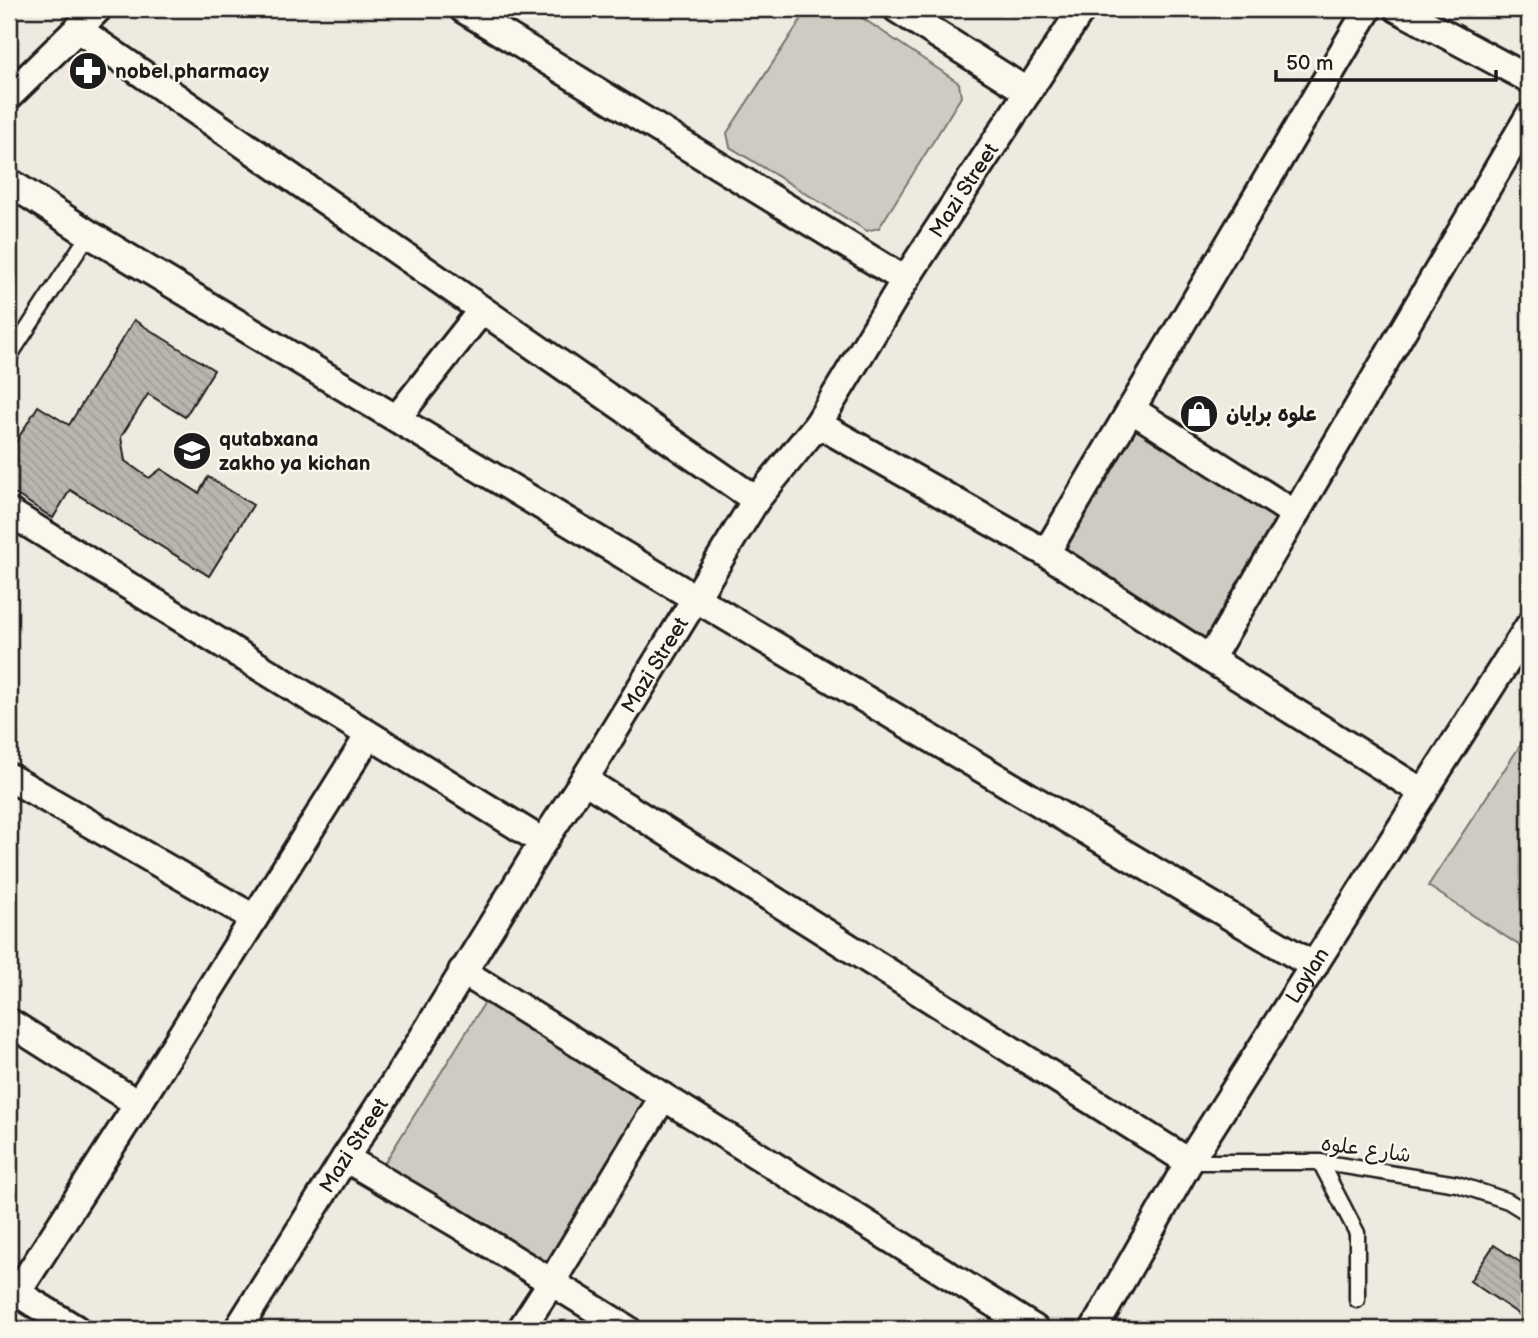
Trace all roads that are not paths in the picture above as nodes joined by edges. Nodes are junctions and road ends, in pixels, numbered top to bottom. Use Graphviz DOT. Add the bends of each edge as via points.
graph roads {
  1 [pos="99,9"];
  2 [pos="463,9"];
  3 [pos="897,9"];
  4 [pos="1082,9"];
  5 [pos="1368,9"];
  6 [pos="1398,9"];
  7 [pos="78,29"];
  8 [pos="1529,79"];
  9 [pos="1028,93"];
  10 [pos="9,96"];
  11 [pos="1529,116"];
  12 [pos="9,182"];
  13 [pos="89,234"];
  14 [pos="905,280"];
  15 [pos="482,310"];
  16 [pos="9,357"];
  17 [pos="1131,409"];
  18 [pos="397,418"];
  19 [pos="817,424"];
  20 [pos="756,500"];
  21 [pos="9,512"];
  22 [pos="1296,514"];
  23 [pos="1046,553"];
  24 [pos="695,598"];
  25 [pos="1529,626"];
  26 [pos="1210,659"];
  27 [pos="369,735"];
  28 [pos="9,777"];
  29 [pos="584,780"];
  30 [pos="1424,793"];
  31 [pos="542,842"];
  32 [pos="254,918"];
  33 [pos="1314,966"];
  34 [pos="462,971"];
  35 [pos="9,1022"];
  36 [pos="663,1097"];
  37 [pos="138,1104"];
  38 [pos="345,1158"];
  39 [pos="1189,1162"];
  40 [pos="1320,1162"];
  41 [pos="1529,1214"];
  42 [pos="551,1283"];
  43 [pos="13,1291"];
  44 [pos="1357,1300"];
  45 [pos="76,1329"];
  46 [pos="238,1329"];
  47 [pos="521,1329"];
  48 [pos="627,1329"];
  49 [pos="1035,1329"];
  50 [pos="1094,1329"];
  1 -- 7 [label="street"];
  2 -- 14 [label="street"];
  3 -- 9 [label="street"];
  4 -- 9 [label="street, Mazi Street"];
  5 -- 17 [label="street"];
  6 -- 8 [label="street"];
  7 -- 10 [label="street"];
  7 -- 15 [label="street"];
  9 -- 14 [label="street, Mazi Street"];
  11 -- 22 [label="street"];
  12 -- 13 [label="street"];
  13 -- 16 [label="lane"];
  13 -- 18 [label="street"];
  14 -- 19 [label="street, Mazi Street"];
  15 -- 18 [label="street"];
  15 -- 20 [label="street"];
  17 -- 22 [label="street"];
  17 -- 23 [label="street"];
  18 -- 24 [label="street"];
  19 -- 20 [label="street, Mazi Street"];
  19 -- 23 [label="street"];
  20 -- 24 [label="street, Mazi Street"];
  21 -- 27 [label="street"];
  22 -- 26 [label="street"];
  23 -- 26 [label="street"];
  24 -- 29 [label="street, Mazi Street"];
  24 -- 33 [label="street"];
  25 -- 30 [label="street, Laylan"];
  26 -- 30 [label="street"];
  27 -- 31 [label="street"];
  27 -- 32 [label="street"];
  28 -- 32 [label="street"];
  29 -- 31 [label="street, Mazi Street"];
  29 -- 39 [label="street"];
  30 -- 33 [label="street, Laylan"];
  31 -- 34 [label="street, Mazi Street"];
  32 -- 37 [label="street"];
  33 -- 39 [label="street, Laylan"];
  34 -- 36 [label="street"];
  34 -- 38 [label="street, Mazi Street"];
  35 -- 37 [label="street"];
  36 -- 42 [label="street"];
  36 -- 49 [label="street"];
  37 -- 43 [label="street"];
  38 -- 42 [label="street"];
  38 -- 46 [label="street, Mazi Street"];
  39 -- 40 [label="lane, شارع علوه"];
  39 -- 50 [label="street, Laylan"];
  40 -- 41 [label="lane, شارع علوه" via="1457,1184"];
  40 -- 44 [label="lane" via="1357,1233"];
  42 -- 47 [label="street"];
  42 -- 48 [label="street"];
  43 -- 45 [label="street"];
}
